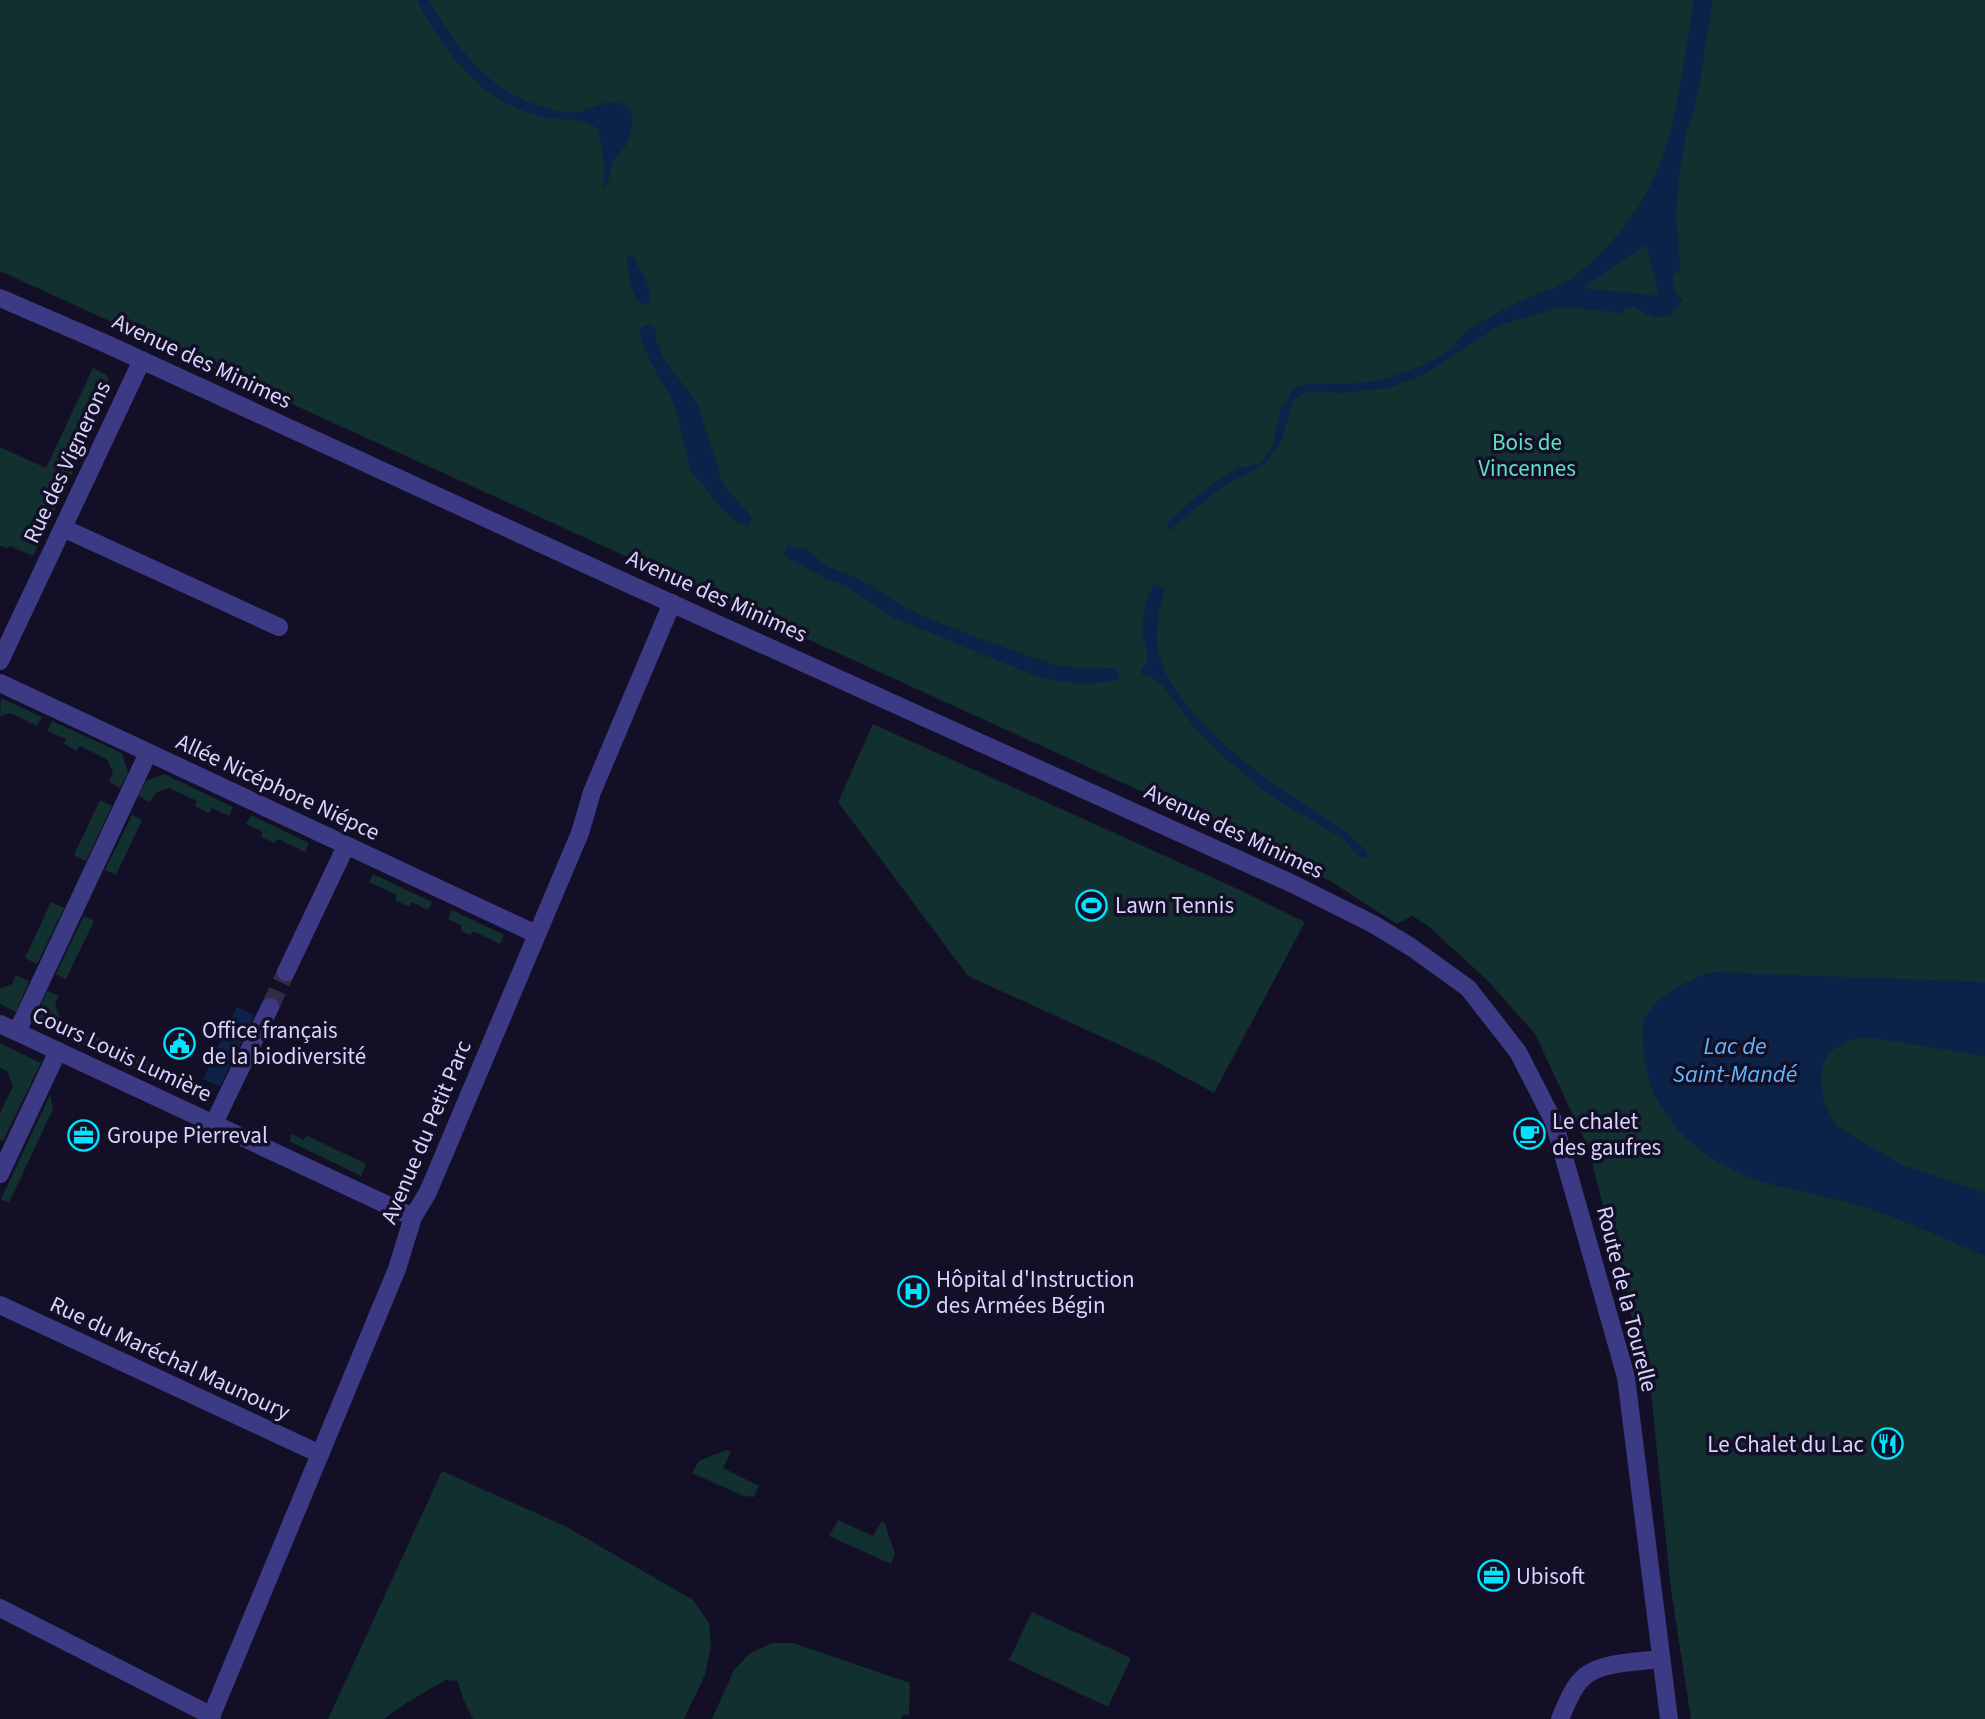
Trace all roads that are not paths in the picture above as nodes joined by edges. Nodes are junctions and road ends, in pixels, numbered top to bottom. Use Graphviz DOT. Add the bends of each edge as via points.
graph roads {
  1 [pos="0,298"];
  2 [pos="142,360"];
  3 [pos="63,528"];
  4 [pos="672,603"];
  5 [pos="279,627"];
  6 [pos="0,661"];
  7 [pos="0,683"];
  8 [pos="148,753"];
  9 [pos="346,846"];
  10 [pos="536,934"];
  11 [pos="1411,947"];
  12 [pos="286,972"];
  13 [pos="270,1007"];
  14 [pos="0,1024"];
  15 [pos="17,1032"];
  16 [pos="58,1051"];
  17 [pos="214,1123"];
  18 [pos="0,1174"];
  19 [pos="412,1217"];
  20 [pos="0,1305"];
  21 [pos="320,1454"];
  22 [pos="0,1608"];
  23 [pos="1660,1659"];
  24 [pos="211,1717"];
  25 [pos="1560,1719"];
  26 [pos="1669,1719"];
  1 -- 2 [label="street, Avenue des Minimes"];
  2 -- 3 [label="street, Rue des Vignerons"];
  2 -- 4 [label="street, Avenue des Minimes"];
  3 -- 5 [label="street"];
  3 -- 6 [label="street, Rue des Vignerons"];
  4 -- 10 [label="street, Avenue du Petit Parc"];
  4 -- 11 [label="street, Avenue des Minimes" via="1293,884"];
  7 -- 8 [label="street, Allée Nicéphore Niépce"];
  8 -- 9 [label="street, Allée Nicéphore Niépce"];
  8 -- 15 [label="street"];
  9 -- 10 [label="street, Allée Nicéphore Niépce"];
  9 -- 12 [label="street"];
  10 -- 19 [label="street, Avenue du Petit Parc" via="428,1192"];
  11 -- 23 [label="street, Route de la Tourelle" via="1483,1004 1518,1052 1554,1122 1626,1377"];
  13 -- 17 [label="street"];
  14 -- 15 [label="street, Cours Louis Lumière"];
  15 -- 16 [label="street, Cours Louis Lumière"];
  16 -- 17 [label="street, Cours Louis Lumière"];
  16 -- 18 [label="street"];
  17 -- 19 [label="street, Cours Louis Lumière"];
  19 -- 21 [label="street, Avenue du Petit Parc" via="397,1269"];
  20 -- 21 [label="street, Rue du Maréchal Maunoury"];
  21 -- 24 [label="street, Avenue du Petit Parc"];
  22 -- 24 [label="street"];
  23 -- 25 [label="street" via="1590,1672 1575,1688"];
  23 -- 26 [label="street, Route de la Tourelle"];
}
